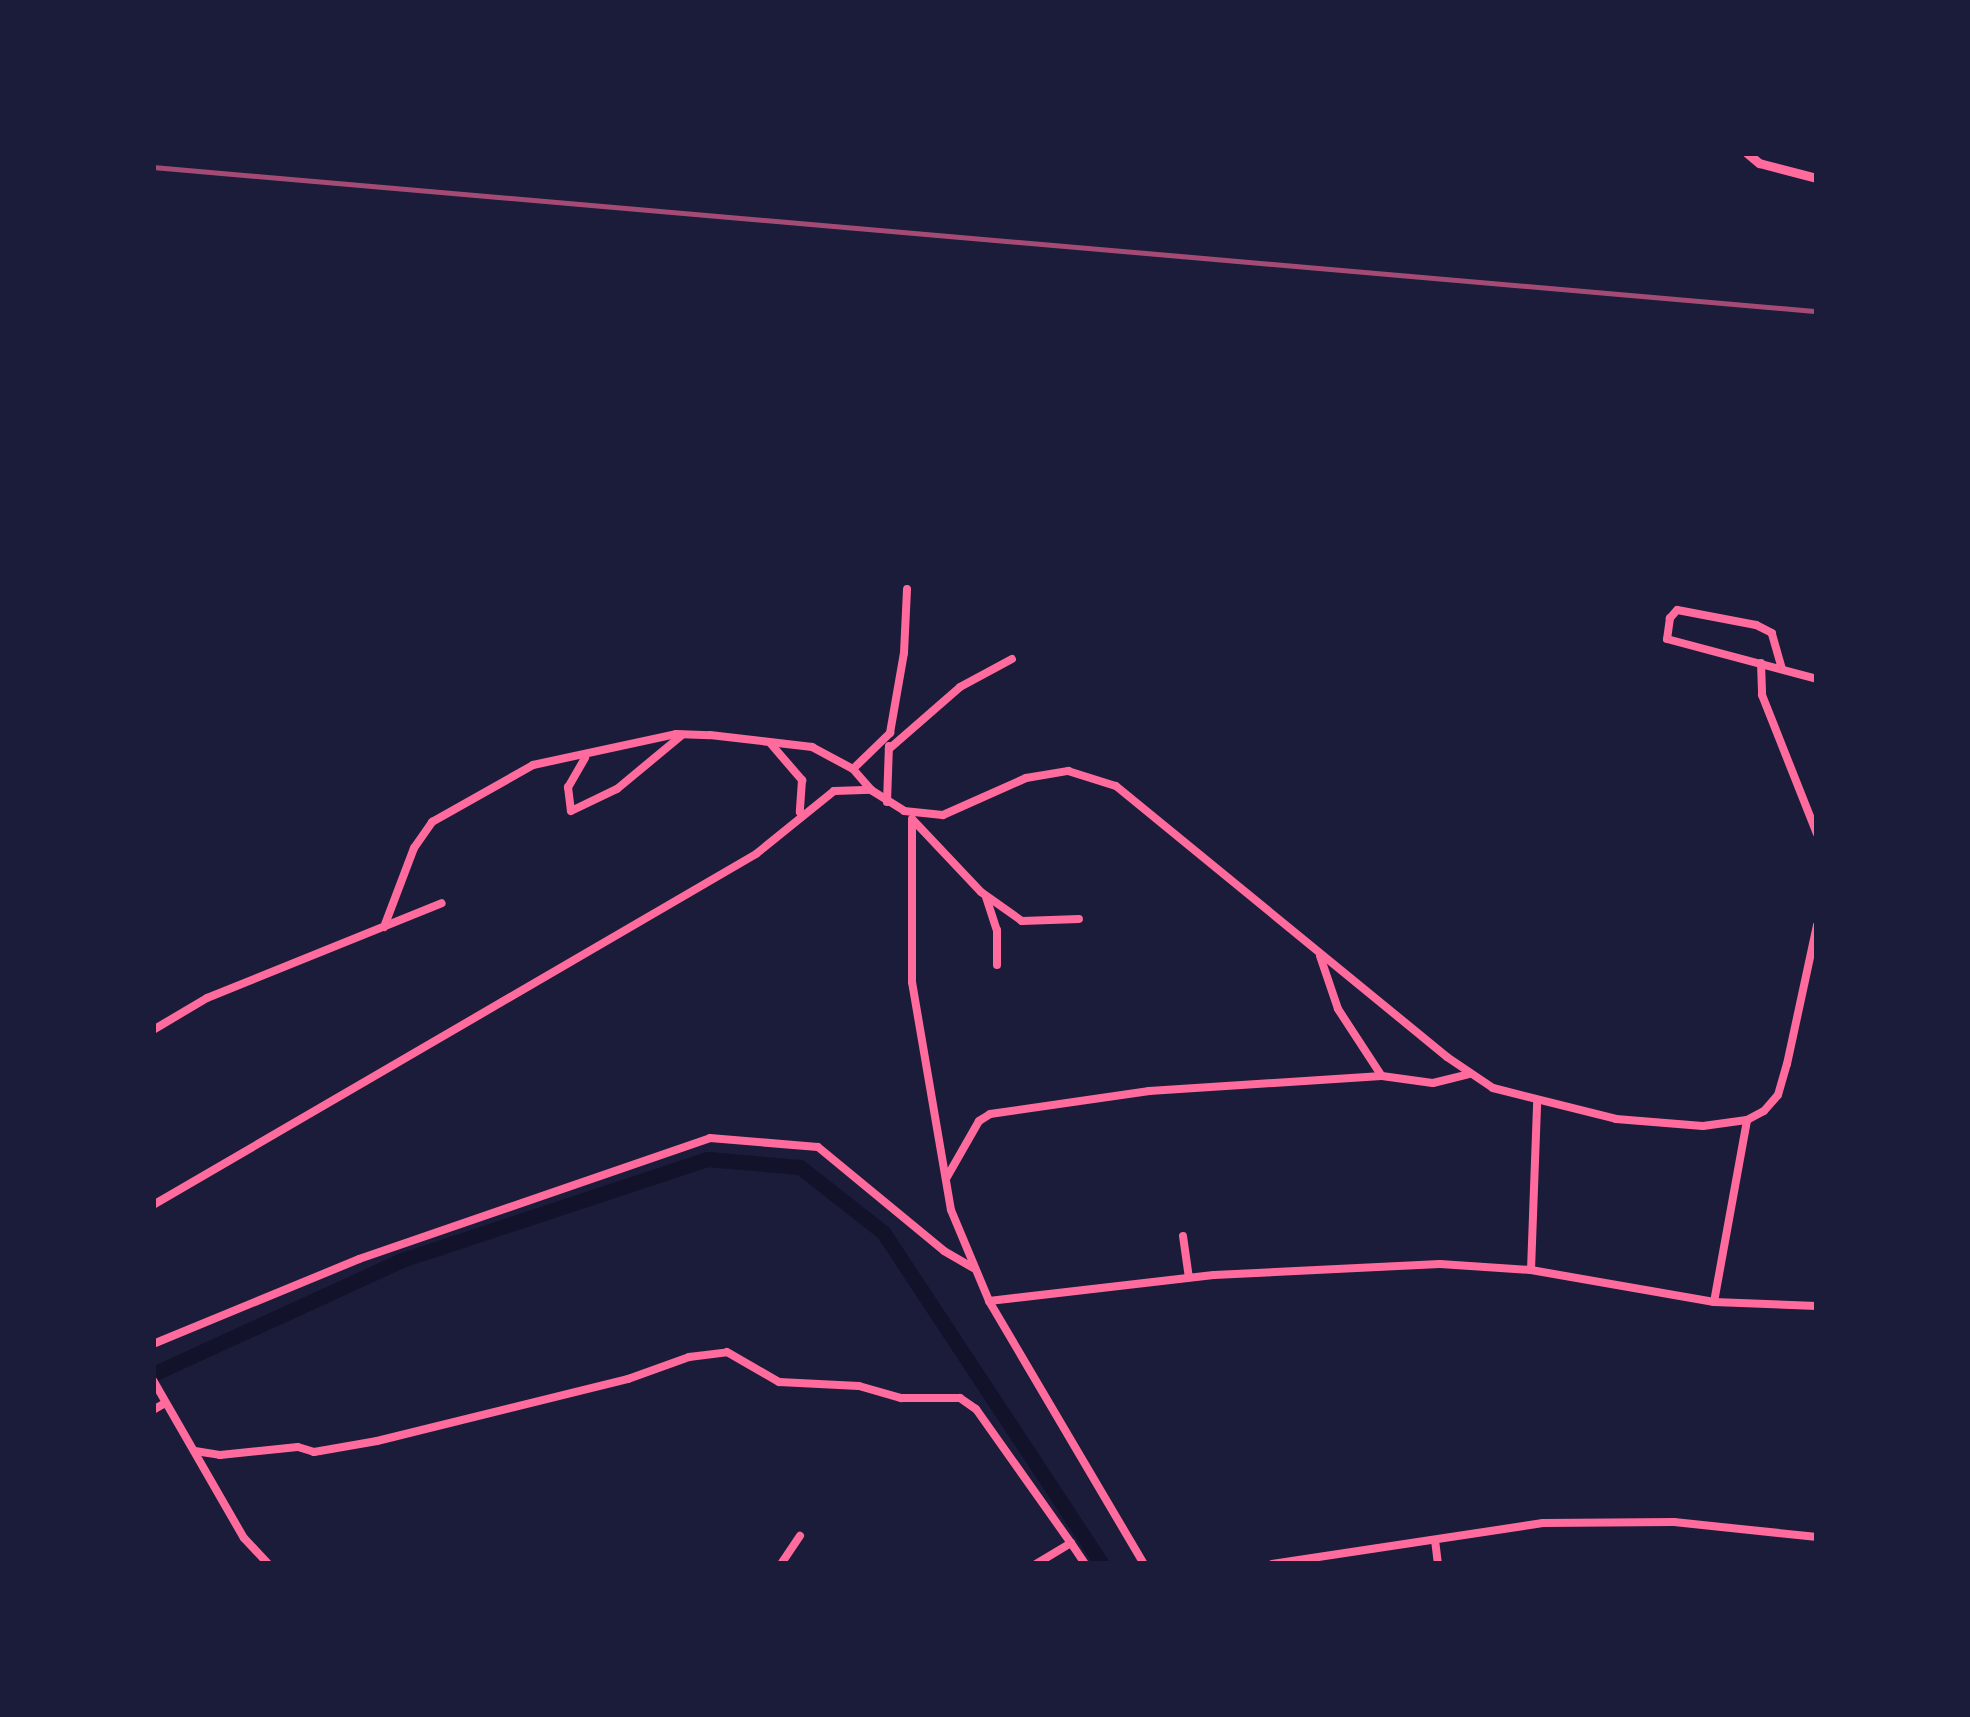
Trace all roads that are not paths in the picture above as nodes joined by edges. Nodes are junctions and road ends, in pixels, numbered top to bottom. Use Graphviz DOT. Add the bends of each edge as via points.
graph roads {
  1 [pos="1747,153"];
  2 [pos="1817,178"];
  3 [pos="907,590"];
  4 [pos="1012,659"];
  5 [pos="1761,663"];
  6 [pos="1782,669"];
  7 [pos="1817,679"];
  8 [pos="890,733"];
  9 [pos="683,734"];
  10 [pos="770,743"];
  11 [pos="889,749"];
  12 [pos="586,756"];
  13 [pos="853,769"];
  14 [pos="872,790"];
  15 [pos="887,802"];
  16 [pos="904,811"];
  17 [pos="798,817"];
  18 [pos="912,819"];
  19 [pos="1817,834"];
  20 [pos="986,895"];
  21 [pos="442,903"];
  22 [pos="1079,919"];
  23 [pos="1817,925"];
  24 [pos="384,927"];
  25 [pos="1320,955"];
  26 [pos="997,965"];
  27 [pos="153,1030"];
  28 [pos="1471,1073"];
  29 [pos="1382,1076"];
  30 [pos="1537,1102"];
  31 [pos="1747,1120"];
  32 [pos="946,1178"];
  33 [pos="153,1204"];
  34 [pos="1183,1236"];
  35 [pos="973,1268"];
  36 [pos="1531,1270"];
  37 [pos="1189,1278"];
  38 [pos="989,1301"];
  39 [pos="1714,1302"];
  40 [pos="1817,1306"];
  41 [pos="153,1344"];
  42 [pos="153,1380"];
  43 [pos="165,1403"];
  44 [pos="153,1409"];
  45 [pos="195,1451"];
  46 [pos="800,1536"];
  47 [pos="1817,1538"];
  48 [pos="1435,1540"];
  49 [pos="1071,1543"];
  50 [pos="268,1564"];
  51 [pos="782,1564"];
  52 [pos="1036,1564"];
  53 [pos="1085,1564"];
  54 [pos="1144,1564"];
  55 [pos="1272,1564"];
  56 [pos="1438,1564"];
  1 -- 2 [label="street"];
  3 -- 8 [label="street"];
  4 -- 11 [label="street" via="944,699"];
  5 -- 6 [label="street"];
  5 -- 6 [label="street" via="1667,639 1670,618 1677,610 1756,625 1772,633"];
  5 -- 19 [label="street" via="1762,695"];
  6 -- 7 [label="street"];
  8 -- 11 [label="street"];
  8 -- 13 [label="street"];
  9 -- 10 [label="street"];
  9 -- 12 [label="street"];
  9 -- 12 [label="street" via="617,789 571,811 568,787"];
  10 -- 13 [label="street" via="812,747"];
  10 -- 17 [label="street" via="802,780"];
  11 -- 15 [label="street"];
  12 -- 24 [label="street" via="533,766 432,822"];
  13 -- 14 [label="street"];
  14 -- 15 [label="street"];
  14 -- 17 [label="street" via="834,791"];
  15 -- 16 [label="street"];
  16 -- 18 [label="street"];
  16 -- 25 [label="street" via="943,815 1026,778 1068,771 1116,786"];
  17 -- 33 [label="street" via="756,854"];
  18 -- 20 [label="street"];
  18 -- 32 [label="street" via="912,982"];
  20 -- 22 [label="street" via="1022,921"];
  20 -- 26 [label="street"];
  21 -- 24 [label="street"];
  23 -- 31 [label="street" via="1778,1095"];
  24 -- 27 [label="street" via="207,998"];
  25 -- 28 [label="street"];
  25 -- 29 [label="street" via="1338,1010"];
  28 -- 29 [label="street" via="1433,1083"];
  28 -- 30 [label="street"];
  29 -- 32 [label="street" via="1149,1090 990,1114"];
  30 -- 31 [label="street" via="1703,1126"];
  30 -- 36 [label="street"];
  31 -- 39 [label="street"];
  32 -- 35 [label="street"];
  34 -- 37 [label="street"];
  35 -- 38 [label="street"];
  35 -- 41 [label="street" via="818,1147 710,1138 359,1259"];
  36 -- 37 [label="street" via="1440,1264"];
  36 -- 39 [label="street"];
  37 -- 38 [label="street"];
  38 -- 54 [label="street"];
  39 -- 40 [label="street"];
  42 -- 43 [label="street"];
  43 -- 44 [label="street"];
  43 -- 45 [label="street"];
  45 -- 49 [label="street" via="314,1452 397,1437 727,1352 779,1382 960,1398 976,1408"];
  45 -- 50 [label="street" via="244,1538"];
  46 -- 51 [label="street"];
  47 -- 48 [label="street" via="1611,1520"];
  48 -- 55 [label="street"];
  48 -- 56 [label="street"];
  49 -- 52 [label="street"];
  49 -- 53 [label="street"];
}
